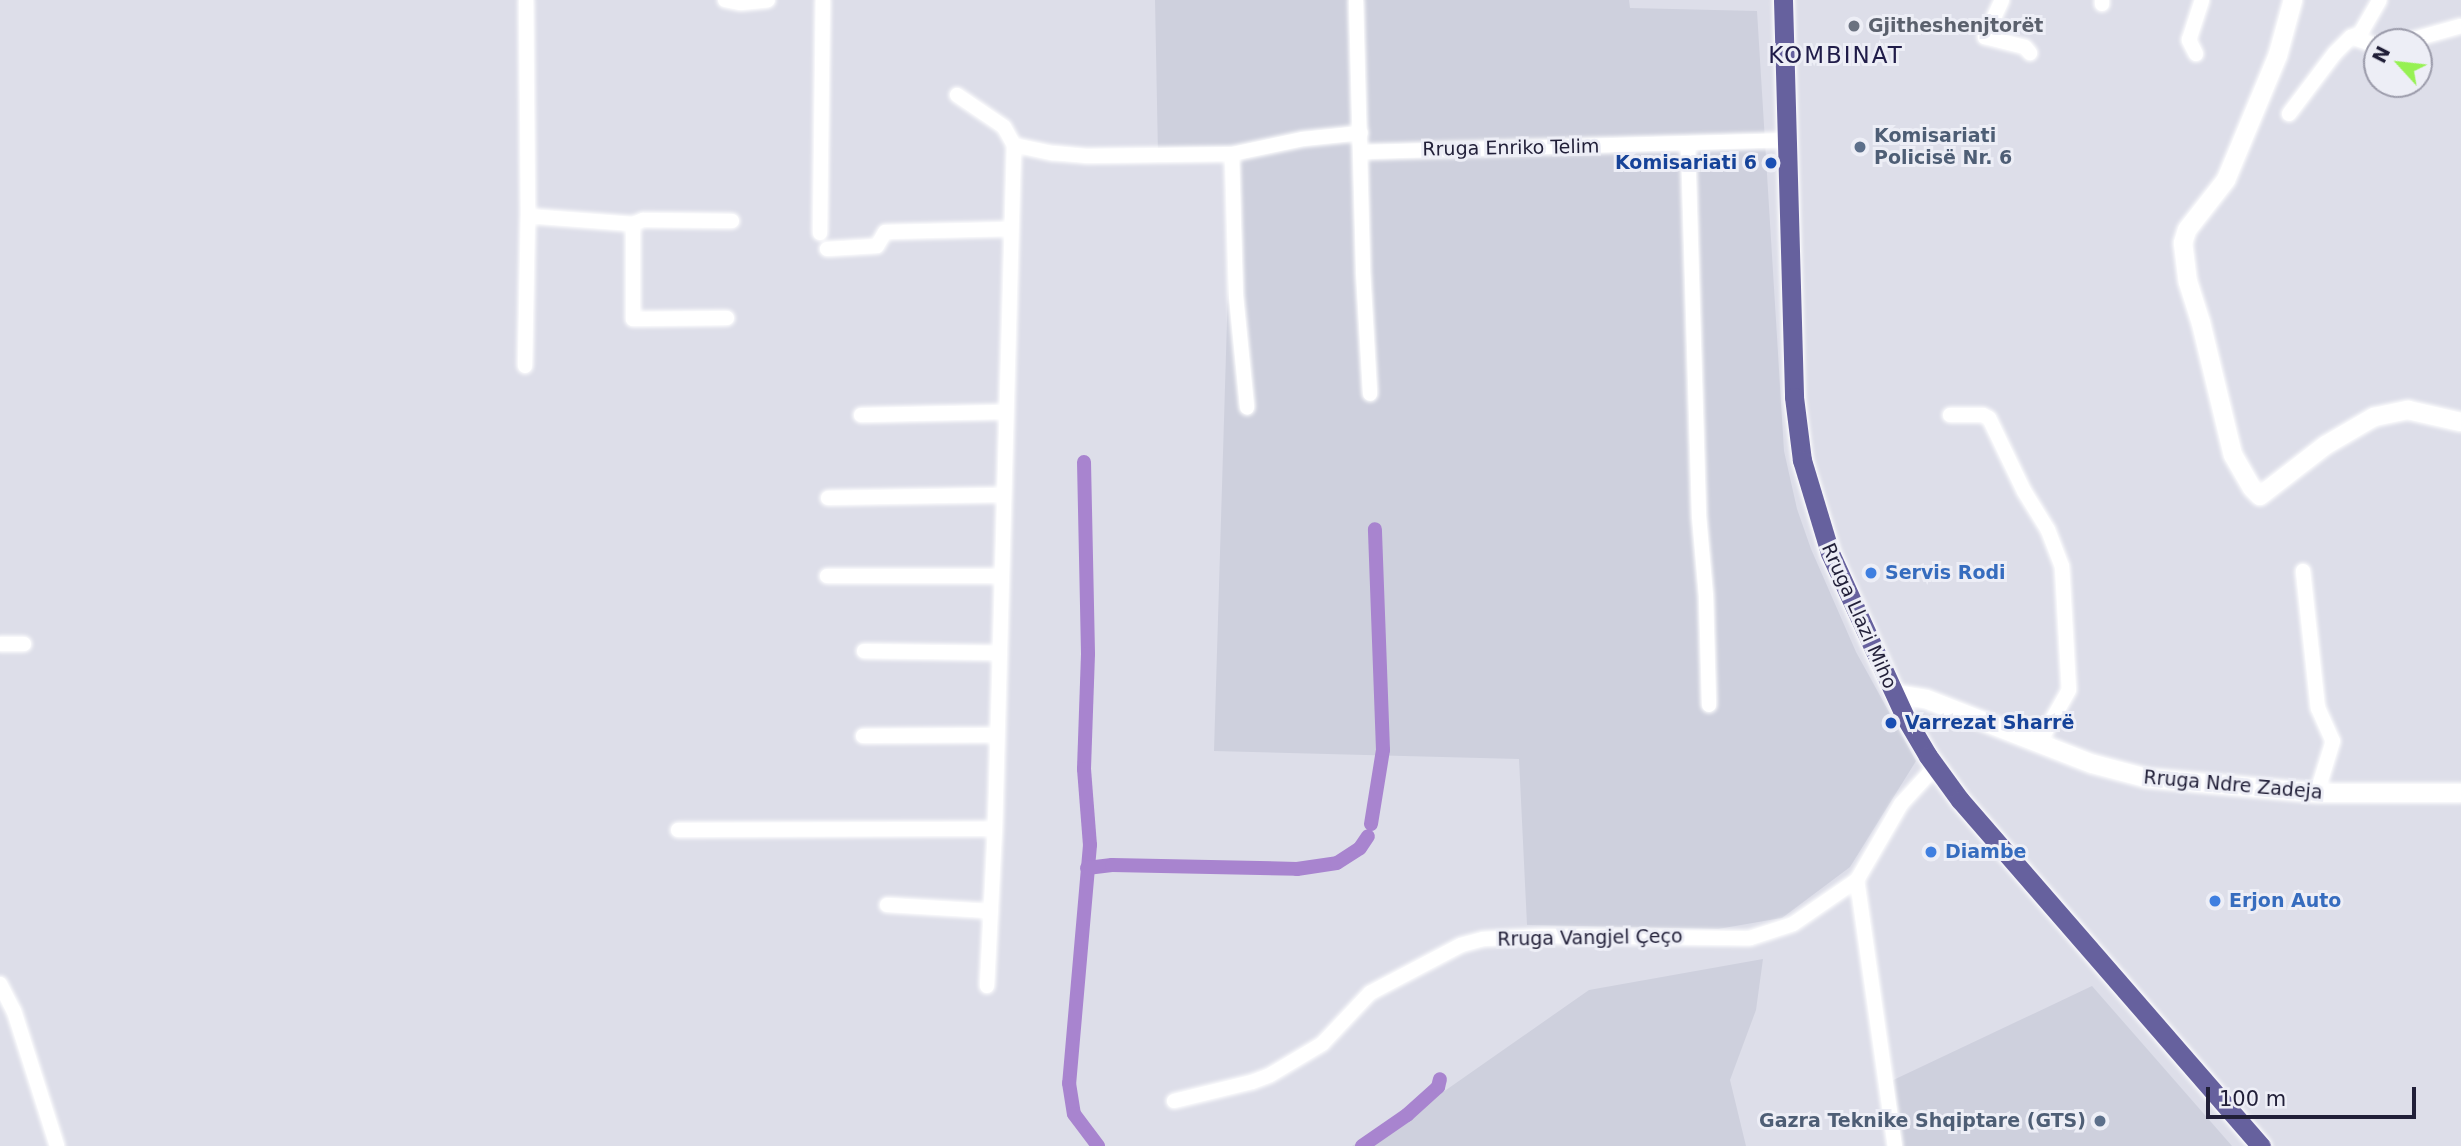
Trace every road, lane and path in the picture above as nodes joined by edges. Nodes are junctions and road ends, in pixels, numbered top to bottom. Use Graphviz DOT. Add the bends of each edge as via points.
graph roads {
  1 [pos="526,0"];
  2 [pos="725,0"];
  3 [pos="768,0"];
  4 [pos="823,0"];
  5 [pos="1356,0"];
  6 [pos="1783,0"];
  7 [pos="2002,0"];
  8 [pos="2202,0"];
  9 [pos="2293,0"];
  10 [pos="2380,0"];
  11 [pos="2461,26"];
  12 [pos="2433,34"];
  13 [pos="2351,37"];
  14 [pos="2363,41"];
  15 [pos="2030,52"];
  16 [pos="2196,54"];
  17 [pos="957,95"];
  18 [pos="2289,114"];
  19 [pos="1361,133"];
  20 [pos="1787,140"];
  21 [pos="1688,144"];
  22 [pos="1014,145"];
  23 [pos="1361,152"];
  24 [pos="1232,154"];
  25 [pos="528,216"];
  26 [pos="732,220"];
  27 [pos="633,225"];
  28 [pos="1010,229"];
  29 [pos="820,233"];
  30 [pos="827,248"];
  31 [pos="727,318"];
  32 [pos="525,366"];
  33 [pos="1370,394"];
  34 [pos="1247,407"];
  35 [pos="1004,412"];
  36 [pos="861,415"];
  37 [pos="1950,415"];
  38 [pos="2461,422"];
  39 [pos="1003,495"];
  40 [pos="828,498"];
  41 [pos="2304,571"];
  42 [pos="827,576"];
  43 [pos="1003,576"];
  44 [pos="24,644"];
  45 [pos="0,645"];
  46 [pos="864,651"];
  47 [pos="1000,653"];
  48 [pos="1894,694"];
  49 [pos="1709,705"];
  50 [pos="997,735"];
  51 [pos="863,736"];
  52 [pos="2039,744"];
  53 [pos="1936,767"];
  54 [pos="2318,793"];
  55 [pos="2461,793"];
  56 [pos="995,829"];
  57 [pos="678,830"];
  58 [pos="1857,880"];
  59 [pos="887,905"];
  60 [pos="991,911"];
  61 [pos="0,984"];
  62 [pos="987,986"];
  63 [pos="1174,1101"];
  64 [pos="57,1146"];
  65 [pos="1895,1146"];
  66 [pos="2261,1146"];
  1 -- 25 [label="street"];
  2 -- 3 [label="street"];
  4 -- 29 [label="street"];
  5 -- 19 [label="street"];
  6 -- 20 [label="main road, Rruga Llazi Miho"];
  7 -- 15 [label="street" via="1985,37"];
  8 -- 16 [label="street" via="2189,40"];
  9 -- 38 [label="street" via="2278,55 2226,180 2187,230 2183,243 2188,282 2233,455 2260,496 2326,444 2374,417 2408,411"];
  10 -- 13 [label="street" via="2360,34"];
  11 -- 12 [label="street"];
  13 -- 14 [label="street"];
  13 -- 18 [label="street"];
  17 -- 22 [label="street" via="1004,127"];
  19 -- 23 [label="street"];
  19 -- 24 [label="street"];
  20 -- 21 [label="street, Rruga Enriko Telim"];
  20 -- 48 [label="main road, Rruga Llazi Miho" via="1794,397 1802,460 1830,553"];
  21 -- 23 [label="street, Rruga Enriko Telim"];
  21 -- 49 [label="street"];
  22 -- 24 [label="street" via="1086,156"];
  22 -- 28 [label="street"];
  23 -- 33 [label="street"];
  24 -- 34 [label="street" via="1236,296"];
  25 -- 27 [label="street"];
  25 -- 32 [label="street"];
  26 -- 27 [label="street" via="643,219"];
  27 -- 31 [label="street" via="633,319"];
  28 -- 30 [label="street" via="884,232 877,246"];
  28 -- 35 [label="street"];
  35 -- 36 [label="street"];
  35 -- 39 [label="street"];
  37 -- 52 [label="street" via="1989,418 2062,566 2069,690"];
  39 -- 40 [label="street"];
  39 -- 43 [label="street"];
  41 -- 54 [label="street" via="2318,708 2333,741"];
  42 -- 43 [label="street"];
  43 -- 47 [label="street"];
  44 -- 45 [label="street"];
  46 -- 47 [label="street"];
  47 -- 50 [label="street"];
  48 -- 52 [label="street, Rruga Ndre Zadeja" via="1926,699"];
  48 -- 53 [label="main road, Rruga Llazi Miho"];
  50 -- 51 [label="street"];
  50 -- 56 [label="street"];
  52 -- 54 [label="street, Rruga Ndre Zadeja" via="2146,778"];
  53 -- 58 [label="street, Rruga Vangjel Çeço" via="1901,804"];
  53 -- 66 [label="main road, Rruga Llazi Miho"];
  54 -- 55 [label="street, Rruga Ndre Zadeja"];
  56 -- 57 [label="street"];
  56 -- 60 [label="street"];
  58 -- 63 [label="street, Rruga Vangjel Çeço" via="1793,925 1750,938 1544,936 1483,939 1461,946 1370,993 1322,1044 1270,1075"];
  58 -- 65 [label="street"];
  59 -- 60 [label="street"];
  60 -- 62 [label="street"];
  61 -- 64 [label="street" via="14,1011"];
}
